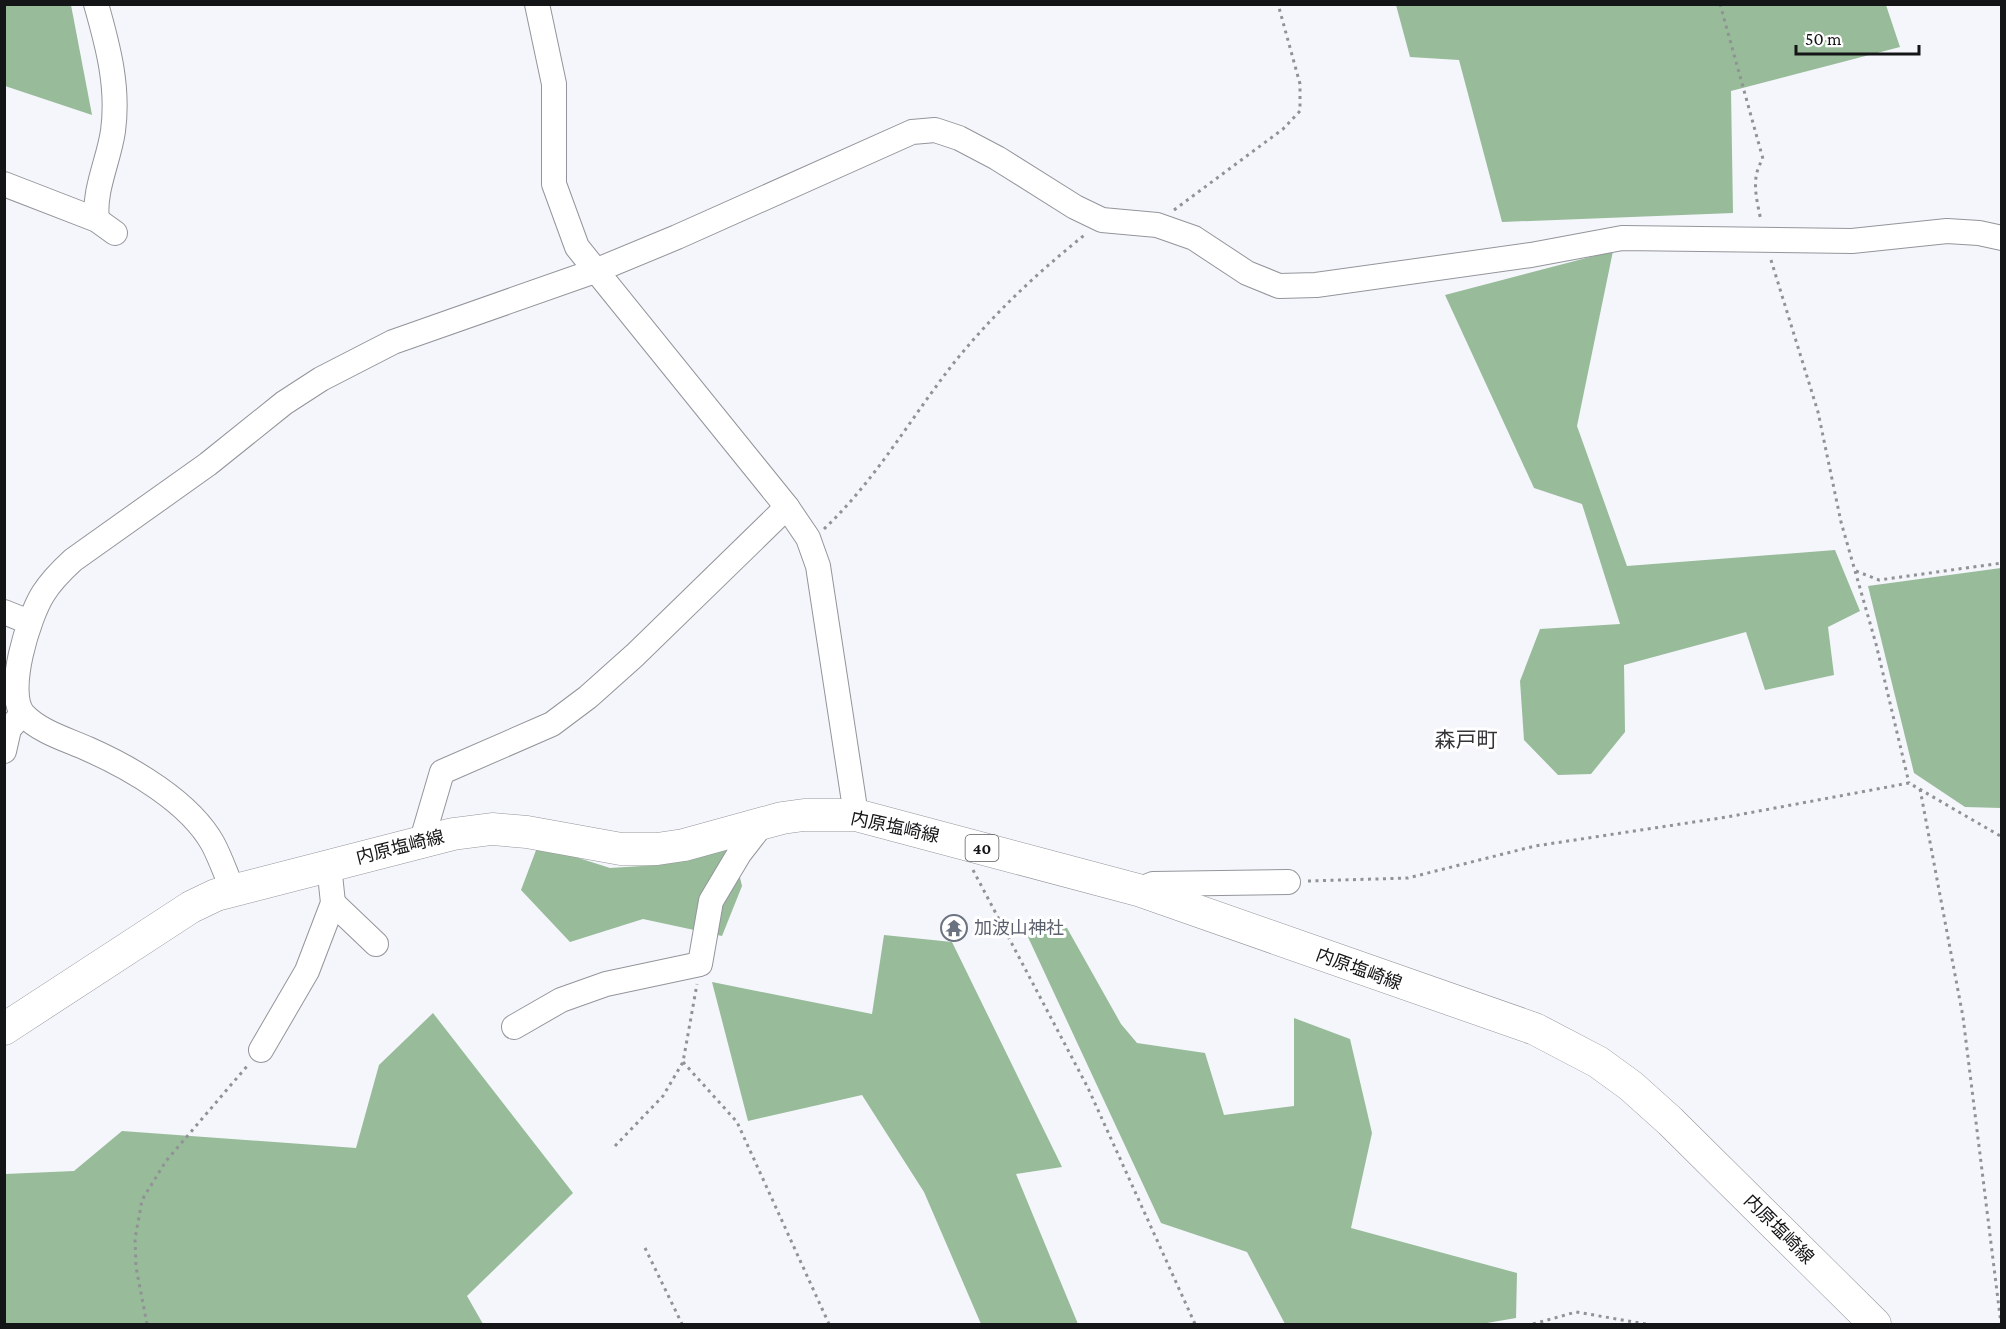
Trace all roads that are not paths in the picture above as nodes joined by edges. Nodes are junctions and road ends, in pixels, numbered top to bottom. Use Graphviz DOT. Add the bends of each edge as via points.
graph roads {
  1 [pos="96,4"];
  2 [pos="537,4"];
  3 [pos="4,184"];
  4 [pos="2001,238"];
  5 [pos="595,271"];
  6 [pos="787,507"];
  7 [pos="4,612"];
  8 [pos="29,622"];
  9 [pos="22,714"];
  10 [pos="4,751"];
  11 [pos="856,816"];
  12 [pos="763,823"];
  13 [pos="422,840"];
  14 [pos="329,865"];
  15 [pos="1288,882"];
  16 [pos="233,890"];
  17 [pos="1138,890"];
  18 [pos="333,903"];
  19 [pos="376,944"];
  20 [pos="514,1027"];
  21 [pos="4,1029"];
  22 [pos="261,1050"];
  23 [pos="1875,1324"];
  1 -- 3 [label="street" via="109,46 115,112 95,207 106,227"];
  2 -- 5 [label="street" via="554,84 554,184 578,247"];
  4 -- 5 [label="street" via="1947,231 1852,241 1622,238 1531,255 1316,285 1279,286 1247,273 1194,238 1157,225 1102,220 997,158 935,130 912,132"];
  5 -- 6 [label="street"];
  5 -- 8 [label="street" via="393,342 321,379 73,560 54,578"];
  6 -- 11 [label="street" via="808,538 818,566"];
  6 -- 13 [label="street" via="588,697 552,724 442,772"];
  7 -- 8 [label="street"];
  8 -- 9 [label="street" via="16,697"];
  9 -- 10 [label="street" via="9,729"];
  9 -- 16 [label="street" via="36,725 117,762 172,800 195,820 212,843"];
  11 -- 12 [label="main road, 内原塩崎線 / 40" via="804,815"];
  11 -- 17 [label="main road, 内原塩崎線 / 40"];
  12 -- 13 [label="main road, 内原塩崎線 / 40" via="657,849 621,849 492,829"];
  12 -- 20 [label="street" via="711,901 700,964 606,984 561,1000"];
  13 -- 14 [label="main road, 内原塩崎線 / 40"];
  14 -- 16 [label="main road, 内原塩崎線 / 40"];
  14 -- 18 [label="street"];
  15 -- 17 [label="street" via="1153,884"];
  16 -- 21 [label="main road, 内原塩崎線 / 40" via="191,907"];
  17 -- 23 [label="main road, 内原塩崎線 / 40" via="1535,1029 1599,1062 1670,1121"];
  18 -- 19 [label="street"];
  18 -- 22 [label="street" via="307,971"];
}
